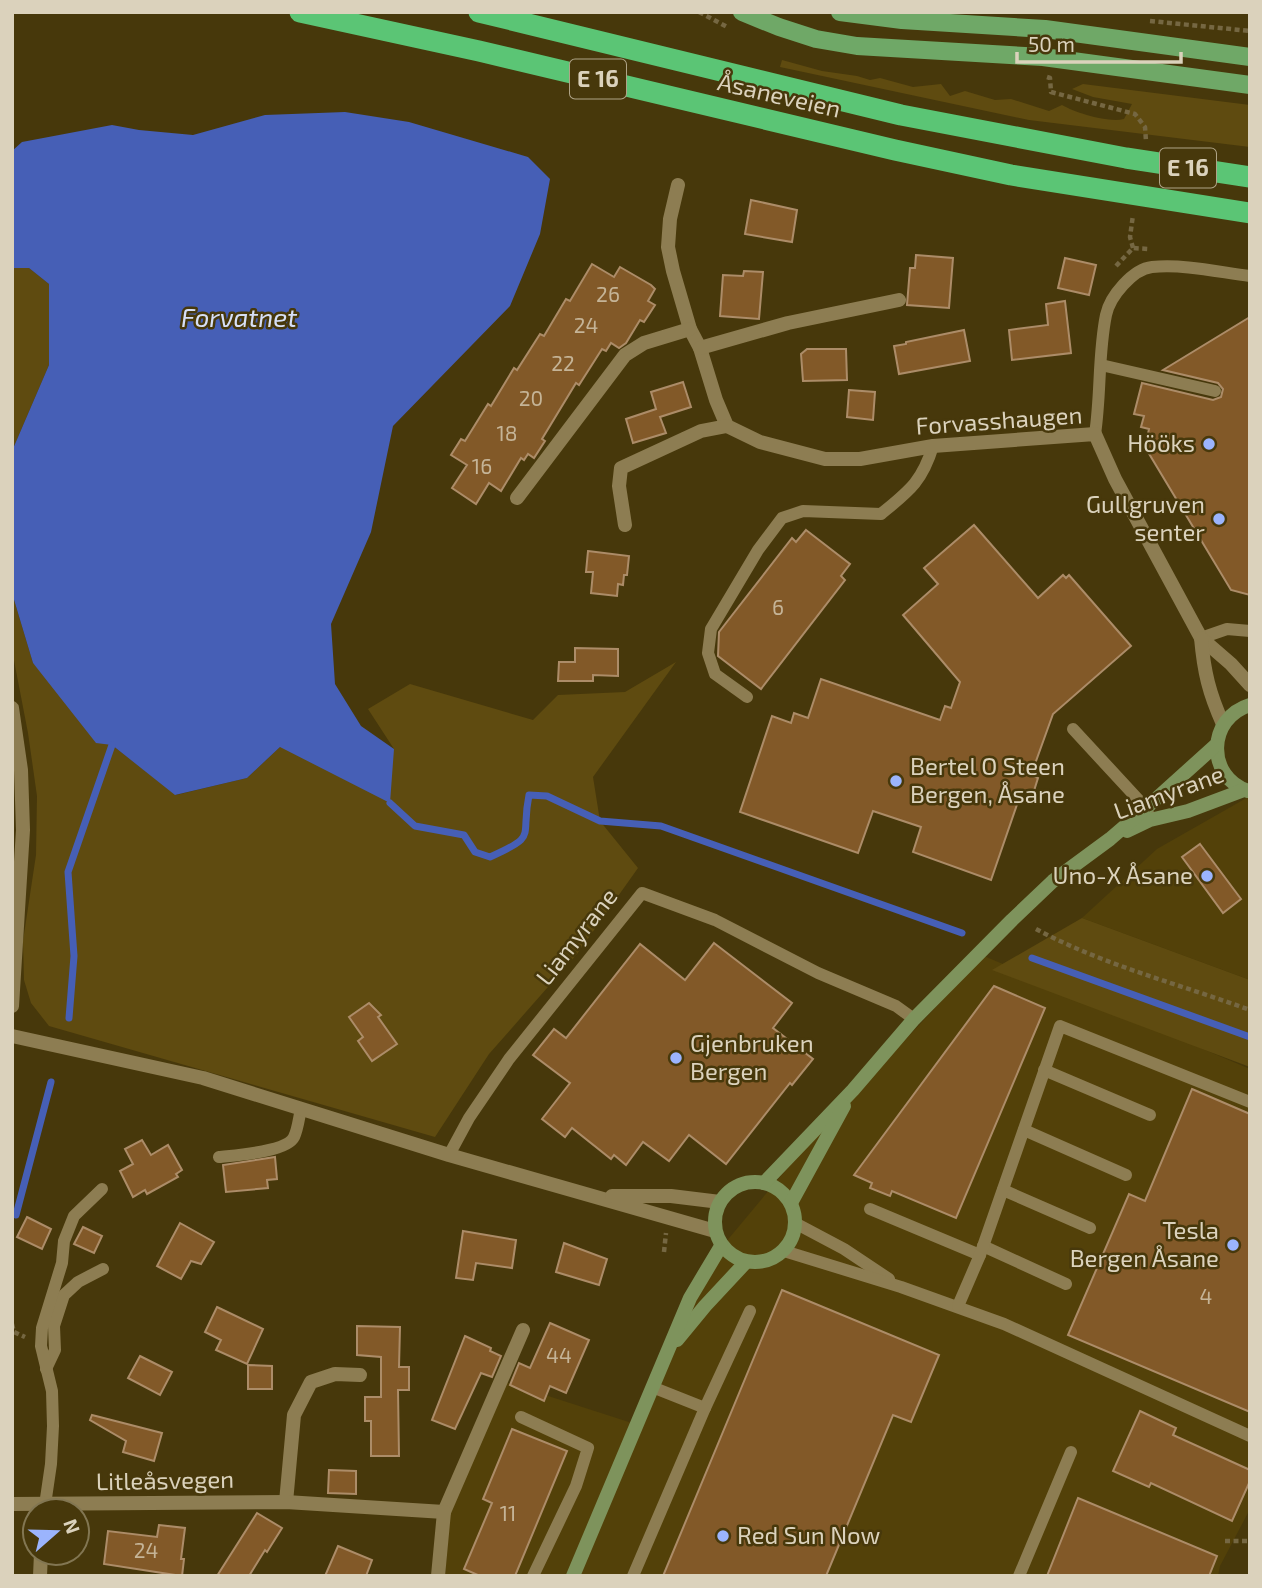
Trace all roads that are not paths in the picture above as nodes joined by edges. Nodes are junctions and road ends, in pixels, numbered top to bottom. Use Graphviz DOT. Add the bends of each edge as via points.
graph roads {
  1 [pos="300,12"];
  2 [pos="479,12"];
  3 [pos="742,12"];
  4 [pos="840,12"];
  5 [pos="1250,57"];
  6 [pos="1250,85"];
  7 [pos="1250,177"];
  8 [pos="678,185"];
  9 [pos="1250,213"];
  10 [pos="1250,276"];
  11 [pos="899,300"];
  12 [pos="690,329"];
  13 [pos="700,348"];
  14 [pos="1101,365"];
  15 [pos="1215,391"];
  16 [pos="727,426"];
  17 [pos="1095,434"];
  18 [pos="933,446"];
  19 [pos="517,498"];
  20 [pos="625,525"];
  21 [pos="1250,631"];
  22 [pos="1201,638"];
  23 [pos="1250,685"];
  24 [pos="747,697"];
  25 [pos="1250,705"];
  26 [pos="12,708"];
  27 [pos="1223,724"];
  28 [pos="1073,729"];
  29 [pos="1216,745"];
  30 [pos="1247,790"];
  31 [pos="1148,814"];
  32 [pos="12,1006"];
  33 [pos="914,1019"];
  34 [pos="12,1036"];
  35 [pos="1044,1070"];
  36 [pos="853,1090"];
  37 [pos="1250,1102"];
  38 [pos="301,1109"];
  39 [pos="1150,1115"];
  40 [pos="1024,1130"];
  41 [pos="449,1155"];
  42 [pos="219,1157"];
  43 [pos="1126,1175"];
  44 [pos="764,1183"];
  45 [pos="102,1189"];
  46 [pos="1003,1190"];
  47 [pos="597,1196"];
  48 [pos="720,1202"];
  49 [pos="791,1203"];
  50 [pos="870,1209"];
  51 [pos="795,1223"];
  52 [pos="1090,1228"];
  53 [pos="715,1231"];
  54 [pos="721,1245"];
  55 [pos="784,1251"];
  56 [pos="982,1251"];
  57 [pos="746,1262"];
  58 [pos="103,1269"];
  59 [pos="1066,1284"];
  60 [pos="901,1287"];
  61 [pos="958,1306"];
  62 [pos="750,1311"];
  63 [pos="523,1330"];
  64 [pos="667,1353"];
  65 [pos="46,1368"];
  66 [pos="360,1375"];
  67 [pos="652,1387"];
  68 [pos="705,1408"];
  69 [pos="521,1417"];
  70 [pos="1250,1436"];
  71 [pos="1071,1452"];
  72 [pos="46,1497"];
  73 [pos="286,1502"];
  74 [pos="91,1507"];
  75 [pos="444,1512"];
  76 [pos="438,1576"];
  77 [pos="533,1576"];
  78 [pos="573,1576"];
  79 [pos="633,1576"];
  80 [pos="1019,1576"];
  1 -- 9 [label="highway, Åsaneveien / E 16" via="1012,175"];
  2 -- 7 [label="highway, Åsaneveien / E 16" via="901,116"];
  3 -- 6 [label="main road" via="816,39 857,46 1043,57"];
  4 -- 5 [label="main road" via="1045,29"];
  8 -- 12 [label="street" via="668,247"];
  10 -- 14 [label="lane" via="1149,267 1127,278 1106,312"];
  11 -- 13 [label="street" via="788,323"];
  12 -- 13 [label="street"];
  12 -- 19 [label="street" via="644,343 625,355"];
  13 -- 16 [label="street"];
  14 -- 15 [label="lane"];
  14 -- 17 [label="lane"];
  16 -- 18 [label="street, Forvasshaugen" via="760,442 825,459 860,459"];
  16 -- 20 [label="street" via="701,431 621,468"];
  17 -- 18 [label="street, Forvasshaugen"];
  17 -- 22 [label="street, Forvasshaugen"];
  18 -- 24 [label="lane" via="915,486 881,514 803,511 782,518 758,550 711,629 708,653 715,674"];
  21 -- 22 [label="lane" via="1227,629"];
  22 -- 23 [label="street, Forvasshaugen"];
  22 -- 27 [label="street, Forvasshaugen" via="1204,674"];
  25 -- 27 [label="main road" via="1231,714"];
  26 -- 32 [label="street" via="23,830"];
  27 -- 29 [label="main road"];
  28 -- 31 [label="lane"];
  29 -- 30 [label="main road" via="1223,772"];
  29 -- 31 [label="main road, Liamyrane"];
  30 -- 31 [label="main road, Liamyrane" via="1188,811"];
  31 -- 33 [label="main road, Liamyrane" via="1053,881"];
  33 -- 36 [label="main road, Liamyrane"];
  33 -- 41 [label="lane, Liamyrane" via="896,1006 818,973 715,920 642,893 509,1059"];
  34 -- 38 [label="street" via="203,1078"];
  35 -- 37 [label="lane" via="1060,1026"];
  35 -- 39 [label="lane"];
  35 -- 40 [label="lane"];
  36 -- 44 [label="main road, Liamyrane"];
  36 -- 49 [label="main road, Liamyrane"];
  38 -- 41 [label="street"];
  38 -- 42 [label="lane" via="289,1144"];
  40 -- 43 [label="lane"];
  40 -- 46 [label="lane"];
  41 -- 47 [label="street"];
  44 -- 48 [label="main road" via="739,1185"];
  44 -- 49 [label="main road" via="778,1189"];
  45 -- 65 [label="lane" via="74,1216 64,1241 42,1328"];
  46 -- 52 [label="lane"];
  46 -- 56 [label="lane"];
  47 -- 48 [label="street" via="671,1196"];
  47 -- 53 [label="street"];
  48 -- 53 [label="main road" via="714,1216"];
  49 -- 51 [label="main road"];
  50 -- 56 [label="lane"];
  51 -- 55 [label="main road"];
  51 -- 60 [label="lane"];
  53 -- 54 [label="main road"];
  54 -- 57 [label="main road"];
  54 -- 64 [label="main road" via="690,1298"];
  55 -- 57 [label="main road" via="767,1261"];
  55 -- 60 [label="lane"];
  56 -- 59 [label="lane"];
  56 -- 61 [label="lane"];
  57 -- 64 [label="main road"];
  58 -- 65 [label="lane" via="64,1295 54,1326 55,1350"];
  60 -- 61 [label="lane"];
  61 -- 70 [label="lane"];
  62 -- 68 [label="lane"];
  63 -- 75 [label="street"];
  64 -- 67 [label="main road"];
  65 -- 72 [label="lane" via="53,1426"];
  66 -- 73 [label="street" via="335,1374 311,1382 294,1415"];
  67 -- 68 [label="lane"];
  67 -- 78 [label="main road"];
  68 -- 79 [label="lane"];
  69 -- 77 [label="lane" via="588,1448 576,1486"];
  71 -- 80 [label="lane"];
  73 -- 74 [label="street, Litleåsvegen"];
  73 -- 75 [label="street, Litleåsvegen"];
  75 -- 76 [label="street"];
}
